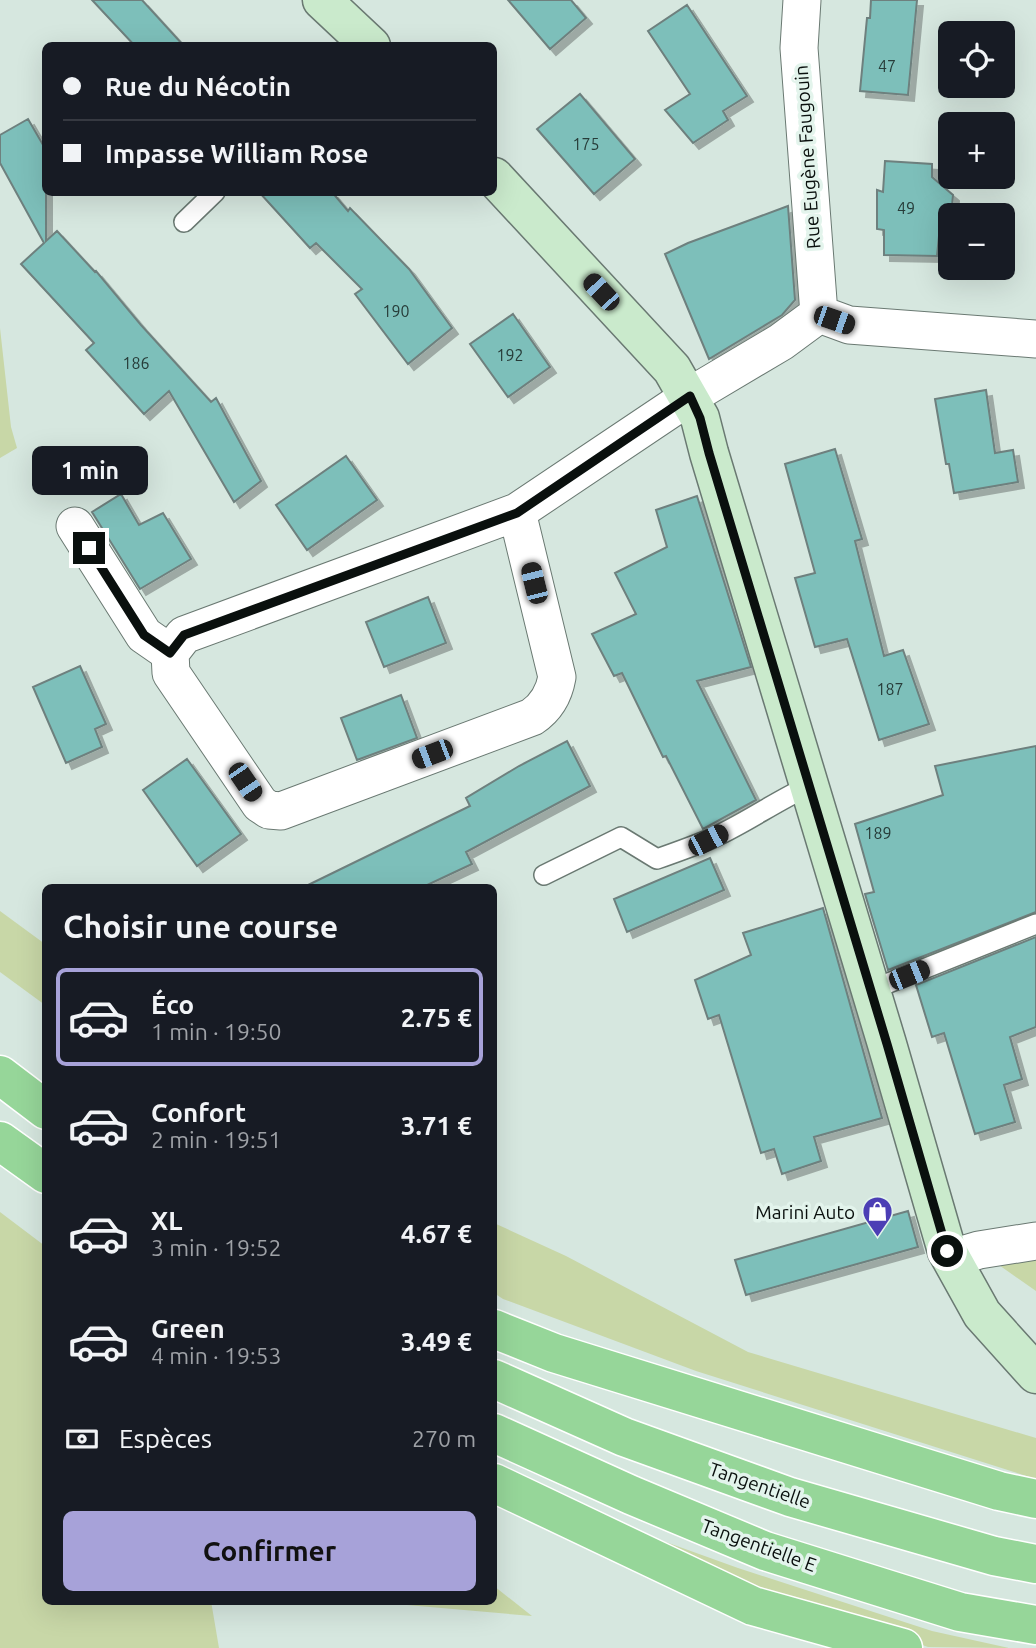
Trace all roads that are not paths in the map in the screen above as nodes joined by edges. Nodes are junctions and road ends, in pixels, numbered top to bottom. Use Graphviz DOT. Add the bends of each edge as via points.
graph roads {
  1 [pos="322,0"];
  2 [pos="802,0"];
  3 [pos="368,42"];
  4 [pos="497,180"];
  5 [pos="211,196"];
  6 [pos="184,222"];
  7 [pos="819,314"];
  8 [pos="1036,339"];
  9 [pos="690,396"];
  10 [pos="517,513"];
  11 [pos="75,526"];
  12 [pos="170,653"];
  13 [pos="809,786"];
  14 [pos="544,875"];
  15 [pos="1036,924"];
  16 [pos="871,990"];
  17 [pos="0,1075"];
  18 [pos="42,1107"];
  19 [pos="0,1141"];
  20 [pos="42,1171"];
  21 [pos="1036,1241"];
  22 [pos="951,1258"];
  23 [pos="497,1330"];
  24 [pos="1029,1362"];
  25 [pos="497,1380"];
  26 [pos="497,1434"];
  27 [pos="497,1484"];
  28 [pos="1036,1499"];
  29 [pos="1036,1564"];
  30 [pos="1036,1625"];
  31 [pos="903,1648"];
  1 -- 3 [label="street"];
  2 -- 7 [label="street, Rue Eugène Faugouin" via="799,48"];
  4 -- 9 [label="street" via="672,369"];
  5 -- 6 [label="lane"];
  7 -- 8 [label="street" via="849,325"];
  7 -- 9 [label="street"];
  9 -- 10 [label="street"];
  9 -- 13 [label="street"];
  10 -- 12 [label="street" via="184,635"];
  10 -- 12 [label="street" via="557,677 555,690 532,717 281,811 269,810 260,804 172,673"];
  11 -- 12 [label="street" via="144,635"];
  13 -- 14 [label="lane" via="708,840 657,859 621,838"];
  13 -- 16 [label="street"];
  15 -- 16 [label="lane"];
  16 -- 22 [label="street"];
  17 -- 18 [label="main road"];
  19 -- 20 [label="main road"];
  21 -- 22 [label="street"];
  22 -- 24 [label="street" via="982,1314"];
  23 -- 28 [label="main road" via="567,1357"];
  25 -- 29 [label="main road, Tangentielle" via="624,1437 790,1497"];
  26 -- 30 [label="main road, Tangentielle E" via="765,1551 960,1612"];
  27 -- 31 [label="main road" via="753,1606"];
}
